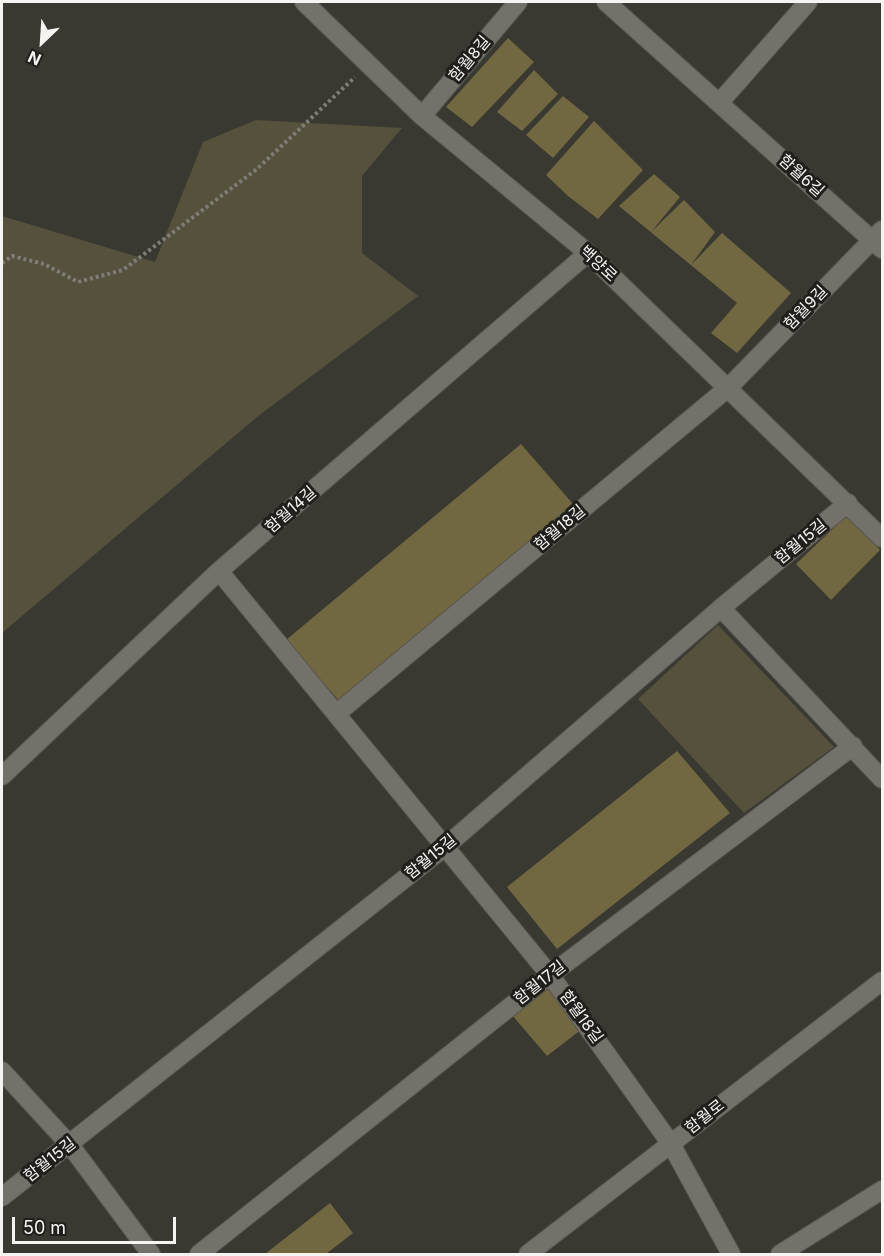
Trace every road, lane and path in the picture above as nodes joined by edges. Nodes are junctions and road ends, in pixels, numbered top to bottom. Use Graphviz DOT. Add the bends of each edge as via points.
graph roads {
  1 [pos="304,2"];
  2 [pos="518,2"];
  3 [pos="606,2"];
  4 [pos="808,2"];
  5 [pos="367,63"];
  6 [pos="720,102"];
  7 [pos="422,116"];
  8 [pos="879,240"];
  9 [pos="588,253"];
  10 [pos="2,263"];
  11 [pos="729,387"];
  12 [pos="848,503"];
  13 [pos="882,538"];
  14 [pos="219,571"];
  15 [pos="721,608"];
  16 [pos="336,714"];
  17 [pos="853,746"];
  18 [pos="2,776"];
  19 [pos="882,779"];
  20 [pos="446,846"];
  21 [pos="550,975"];
  22 [pos="882,981"];
  23 [pos="2,1071"];
  24 [pos="671,1144"];
  25 [pos="70,1145"];
  26 [pos="882,1190"];
  27 [pos="2,1197"];
  28 [pos="151,1254"];
  29 [pos="199,1254"];
  30 [pos="528,1254"];
  31 [pos="731,1254"];
  32 [pos="780,1254"];
  1 -- 5 [label="street, 백양로"];
  2 -- 7 [label="street, 함월8길"];
  3 -- 6 [label="street, 함월6길"];
  4 -- 6 [label="street"];
  5 -- 7 [label="street, 백양로"];
  5 -- 10 [label="path" via="257,169 123,270 78,282 23,258 12,256"];
  6 -- 8 [label="street, 함월6길"];
  7 -- 9 [label="street, 백양로"];
  8 -- 11 [label="street, 함월9길"];
  9 -- 11 [label="street, 백양로"];
  9 -- 14 [label="street, 함월14길"];
  11 -- 12 [label="street, 백양로"];
  11 -- 16 [label="street, 함월18길"];
  12 -- 13 [label="street, 백양로"];
  12 -- 15 [label="street, 함월15길"];
  14 -- 16 [label="street, 함월18길"];
  14 -- 18 [label="street, 함월14길"];
  15 -- 17 [label="street"];
  15 -- 20 [label="street, 함월15길"];
  16 -- 20 [label="street, 함월18길"];
  17 -- 19 [label="street"];
  17 -- 21 [label="street, 함월17길"];
  20 -- 21 [label="street, 함월18길"];
  20 -- 25 [label="street, 함월15길"];
  21 -- 24 [label="street, 함월18길"];
  21 -- 29 [label="street, 함월17길"];
  22 -- 24 [label="street, 함월로"];
  23 -- 25 [label="street"];
  24 -- 30 [label="street, 함월로"];
  24 -- 31 [label="street, 함월18길"];
  25 -- 27 [label="street, 함월15길"];
  25 -- 28 [label="street"];
  26 -- 32 [label="street"];
}
